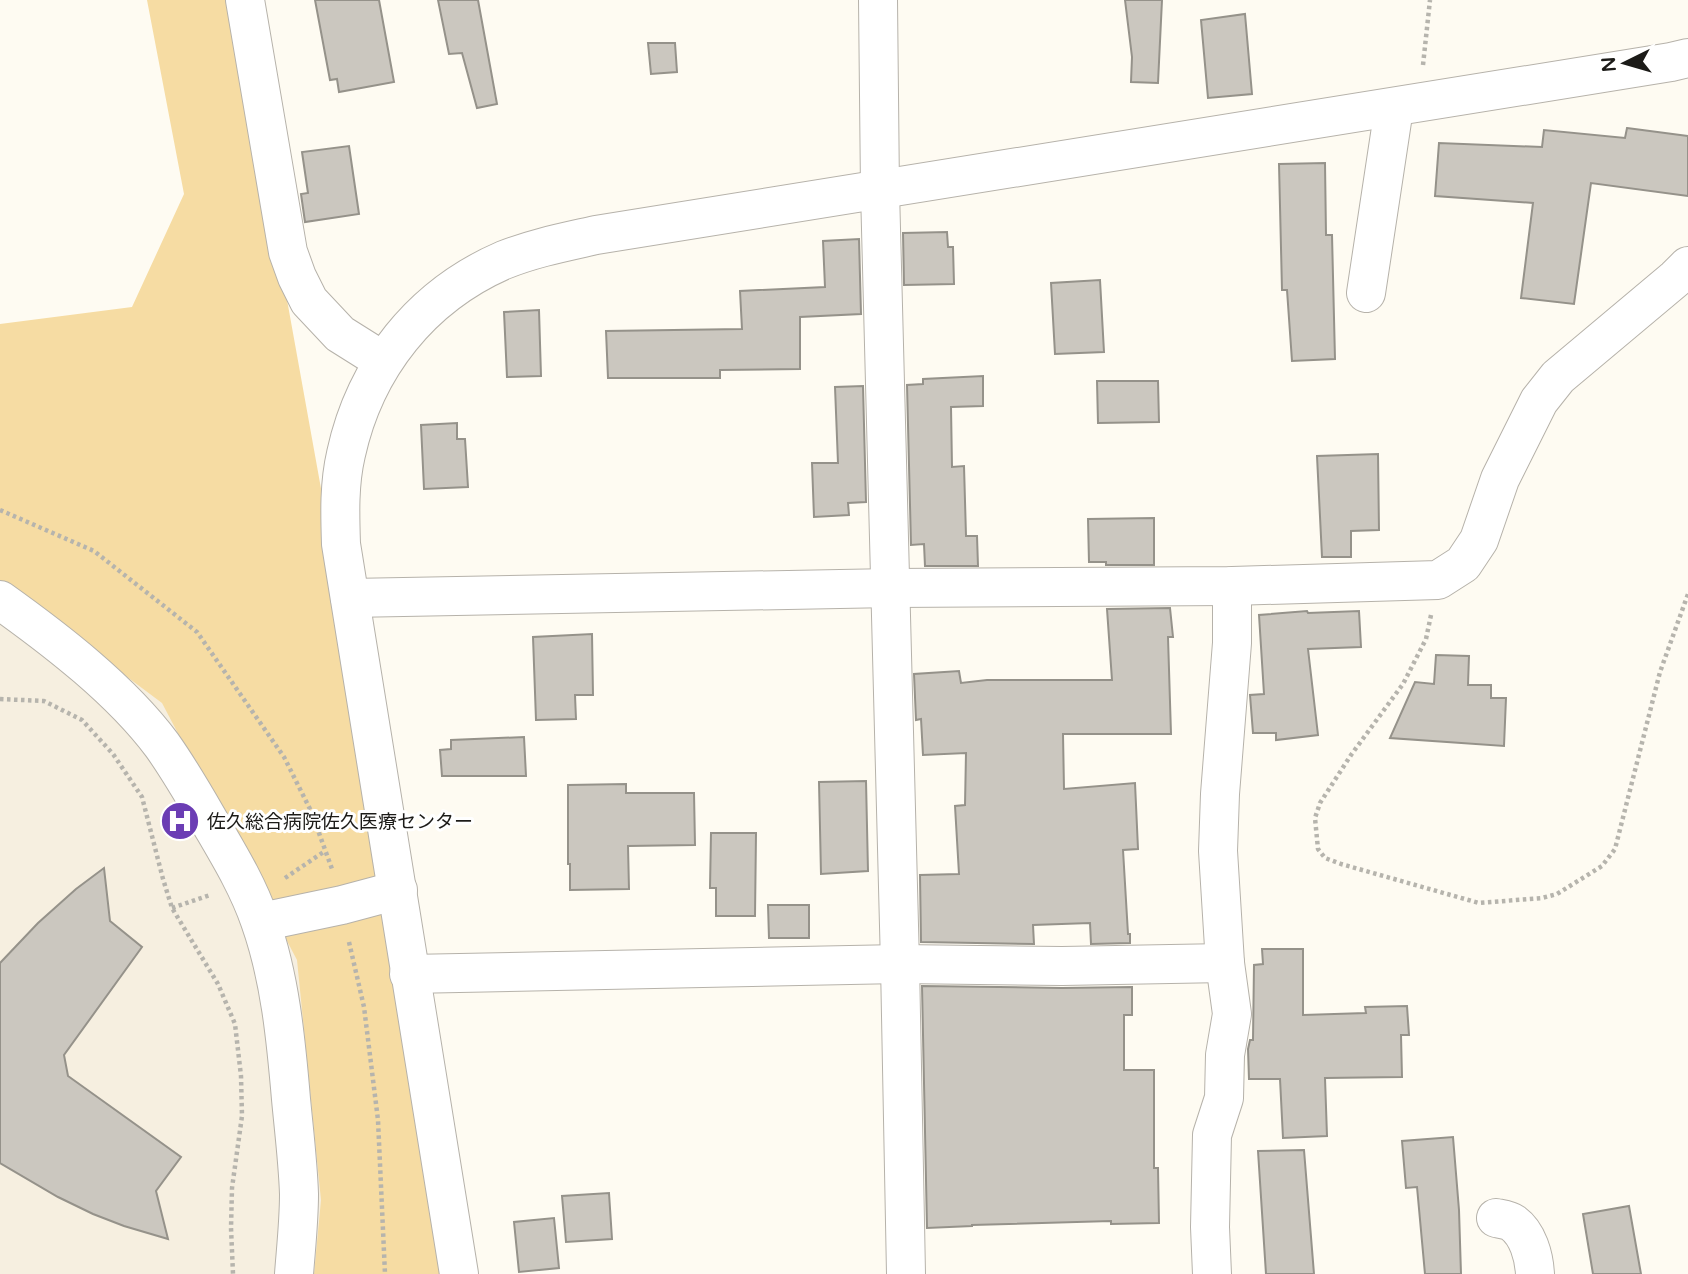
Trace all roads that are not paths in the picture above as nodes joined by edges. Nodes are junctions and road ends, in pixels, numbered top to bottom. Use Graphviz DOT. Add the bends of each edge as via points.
graph roads {
  1 [pos="245,0"];
  2 [pos="878,0"];
  3 [pos="1688,58"];
  4 [pos="1406,106"];
  5 [pos="880,190"];
  6 [pos="1688,266"];
  7 [pos="1366,293"];
  8 [pos="383,362"];
  9 [pos="1232,586"];
  10 [pos="892,588"];
  11 [pos="350,598"];
  12 [pos="0,600"];
  13 [pos="398,890"];
  14 [pos="261,922"];
  15 [pos="1225,963"];
  16 [pos="901,964"];
  17 [pos="410,974"];
  18 [pos="1496,1218"];
  19 [pos="293,1274"];
  20 [pos="459,1274"];
  21 [pos="906,1274"];
  22 [pos="1212,1274"];
  23 [pos="1535,1274"];
  1 -- 8 [label="street" via="288,252 297,277 309,301 340,334"];
  2 -- 5 [label="street"];
  3 -- 4 [label="street"];
  4 -- 5 [label="street"];
  4 -- 7 [label="street"];
  5 -- 8 [label="street" via="547,245 504,260 450,292 422,314"];
  5 -- 10 [label="street"];
  6 -- 9 [label="street" via="1559,377 1539,401 1500,480 1479,540 1463,564 1437,580"];
  8 -- 11 [label="street" via="368,387 345,456 341,544"];
  9 -- 10 [label="street"];
  9 -- 15 [label="street" via="1219,839"];
  10 -- 11 [label="street"];
  10 -- 16 [label="street"];
  11 -- 13 [label="street"];
  12 -- 14 [label="street" via="82,663 161,743 236,869"];
  13 -- 14 [label="street"];
  13 -- 17 [label="street"];
  14 -- 19 [label="street" via="281,1004 287,1052 299,1195"];
  15 -- 16 [label="street"];
  15 -- 22 [label="street" via="1232,1014 1224,1098 1212,1135"];
  16 -- 17 [label="street"];
  16 -- 21 [label="street"];
  17 -- 20 [label="street"];
  18 -- 23 [label="street" via="1512,1222 1526,1238"];
}
